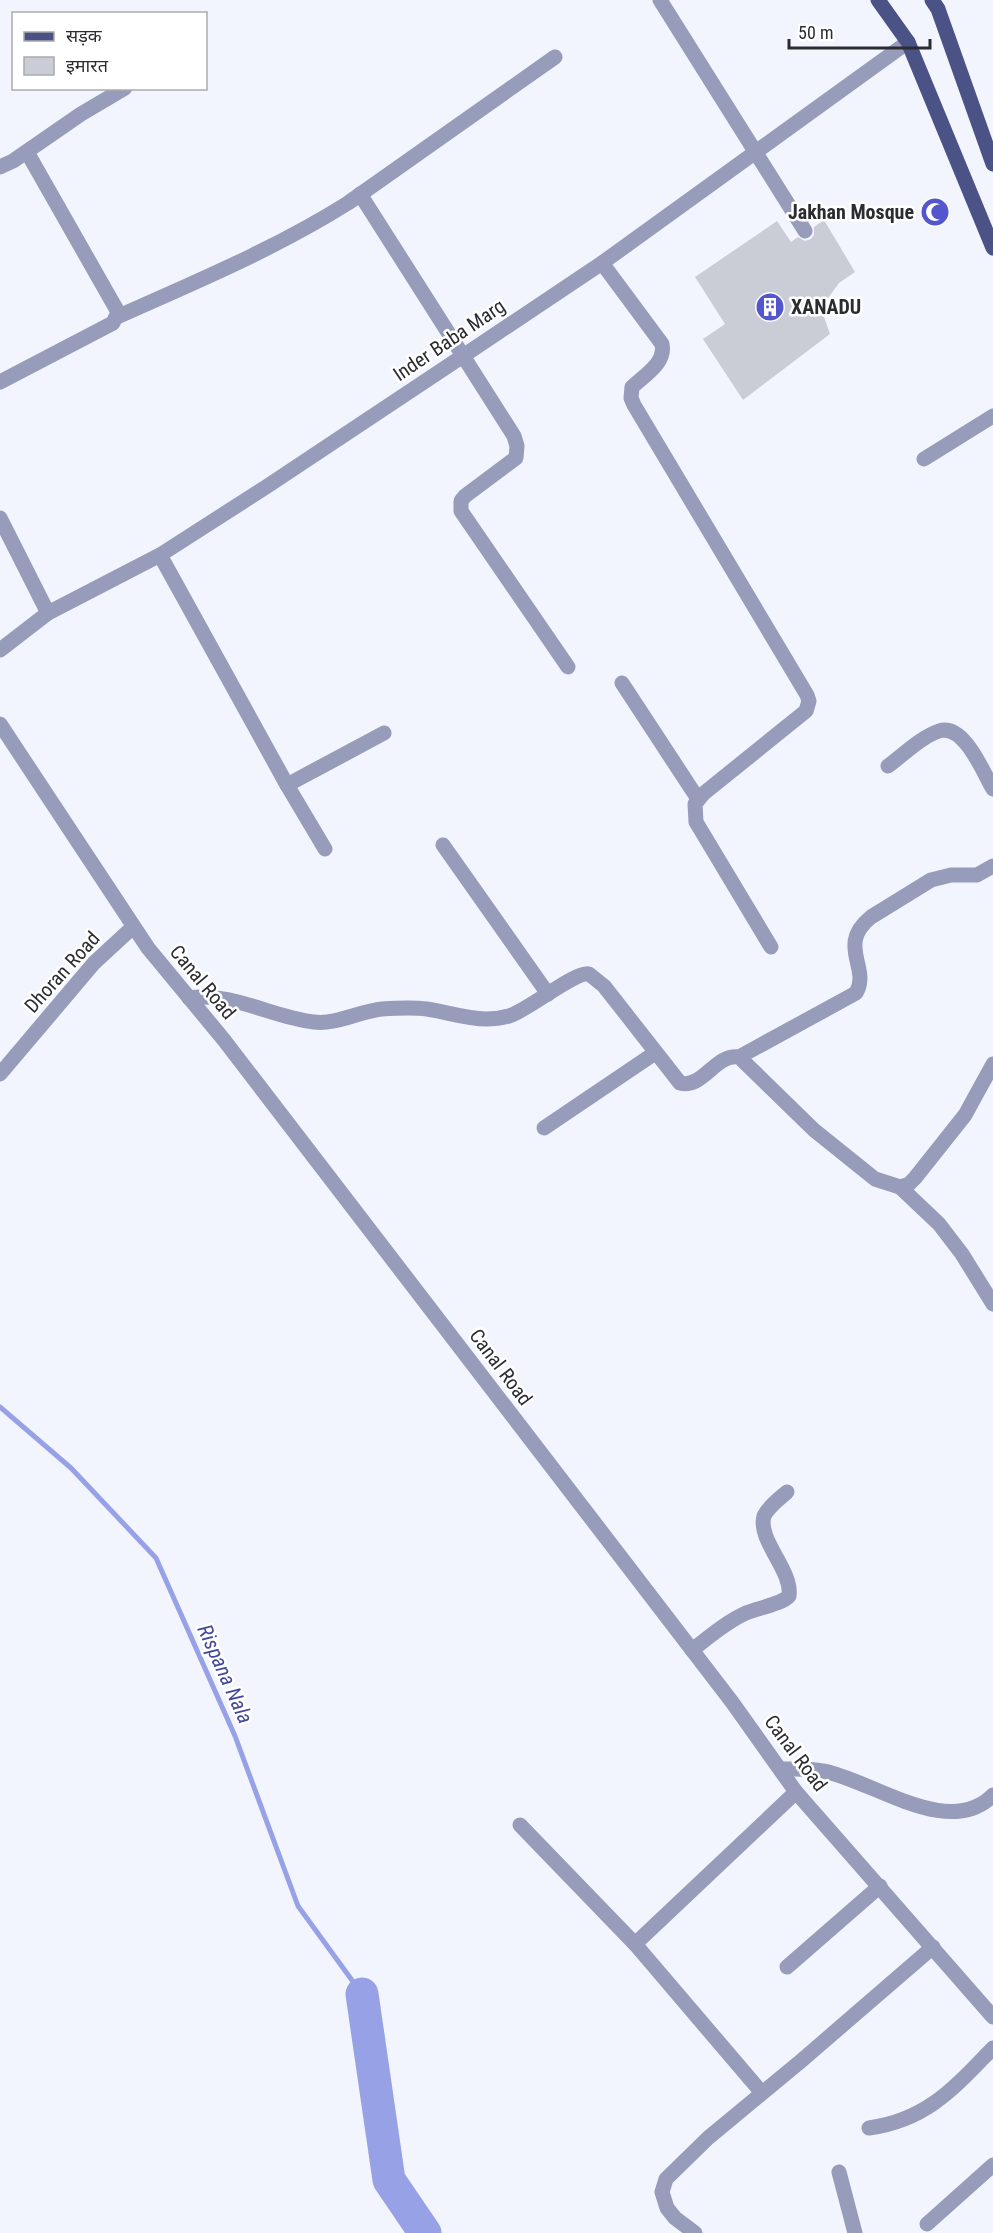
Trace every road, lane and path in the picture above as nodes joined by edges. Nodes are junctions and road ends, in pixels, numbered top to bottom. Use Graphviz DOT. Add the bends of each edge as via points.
graph roads {
  1 [pos="660,0"];
  2 [pos="878,0"];
  3 [pos="932,0"];
  4 [pos="908,42"];
  5 [pos="555,57"];
  6 [pos="122,90"];
  7 [pos="27,152"];
  8 [pos="755,152"];
  9 [pos="993,164"];
  10 [pos="0,167"];
  11 [pos="360,194"];
  12 [pos="805,231"];
  13 [pos="993,248"];
  14 [pos="602,263"];
  15 [pos="117,317"];
  16 [pos="464,355"];
  17 [pos="0,382"];
  18 [pos="993,416"];
  19 [pos="924,459"];
  20 [pos="0,518"];
  21 [pos="160,555"];
  22 [pos="48,613"];
  23 [pos="0,650"];
  24 [pos="568,667"];
  25 [pos="622,683"];
  26 [pos="0,724"];
  27 [pos="384,733"];
  28 [pos="888,766"];
  29 [pos="287,785"];
  30 [pos="993,789"];
  31 [pos="698,799"];
  32 [pos="442,845"];
  33 [pos="325,849"];
  34 [pos="993,866"];
  35 [pos="133,927"];
  36 [pos="771,947"];
  37 [pos="548,994"];
  38 [pos="189,998"];
  39 [pos="655,1053"];
  40 [pos="739,1057"];
  41 [pos="993,1064"];
  42 [pos="0,1074"];
  43 [pos="544,1128"];
  44 [pos="900,1187"];
  45 [pos="993,1305"];
  46 [pos="787,1492"];
  47 [pos="692,1650"];
  48 [pos="781,1769"];
  49 [pos="796,1792"];
  50 [pos="993,1795"];
  51 [pos="520,1825"];
  52 [pos="880,1886"];
  53 [pos="635,1944"];
  54 [pos="933,1947"];
  55 [pos="787,1967"];
  56 [pos="993,2017"];
  57 [pos="993,2048"];
  58 [pos="762,2093"];
  59 [pos="869,2128"];
  60 [pos="993,2165"];
  61 [pos="839,2172"];
  62 [pos="927,2223"];
  63 [pos="695,2233"];
  64 [pos="855,2233"];
  1 -- 8 [label="street"];
  2 -- 4 [label="main road"];
  3 -- 9 [label="main road"];
  4 -- 8 [label="street, Inder Baba Marg"];
  4 -- 13 [label="main road"];
  5 -- 11 [label="street"];
  6 -- 7 [label="street"];
  7 -- 10 [label="street"];
  7 -- 15 [label="street" via="117,309"];
  8 -- 12 [label="street"];
  8 -- 14 [label="street, Inder Baba Marg"];
  11 -- 15 [label="street" via="286,240"];
  11 -- 16 [label="street"];
  14 -- 16 [label="street, Inder Baba Marg"];
  14 -- 31 [label="street" via="662,344 660,360 632,387 634,405 808,701 806,711"];
  15 -- 17 [label="street" via="99,331"];
  16 -- 21 [label="street, Inder Baba Marg"];
  16 -- 24 [label="street" via="517,446 516,458 465,496 461,510"];
  18 -- 19 [label="street"];
  20 -- 22 [label="street"];
  21 -- 22 [label="street, Inder Baba Marg"];
  21 -- 29 [label="street"];
  22 -- 23 [label="street, Inder Baba Marg"];
  25 -- 31 [label="street"];
  26 -- 35 [label="street, Canal Road"];
  27 -- 29 [label="street"];
  28 -- 30 [label="street" via="930,735 946,730 969,745"];
  29 -- 33 [label="street"];
  31 -- 36 [label="street" via="696,822"];
  32 -- 37 [label="street"];
  34 -- 40 [label="street" via="977,875 945,875 931,880 871,917 856,936 856,993"];
  35 -- 38 [label="street, Canal Road"];
  35 -- 42 [label="street, Dhoran Road" via="94,963"];
  37 -- 38 [label="street" via="509,1016 489,1019 409,1008 371,1011 318,1023 220,997"];
  37 -- 39 [label="street" via="579,975 590,974 604,986"];
  38 -- 47 [label="street, Canal Road"];
  39 -- 40 [label="street" via="684,1084 694,1082 731,1057"];
  39 -- 43 [label="street"];
  40 -- 44 [label="street" via="814,1130 875,1179"];
  41 -- 44 [label="street" via="965,1115 915,1178"];
  44 -- 45 [label="street" via="939,1224"];
  46 -- 47 [label="street" via="768,1510 764,1525 788,1583 789,1596 732,1621"];
  47 -- 48 [label="street, Canal Road"];
  48 -- 49 [label="street, Canal Road"];
  48 -- 50 [label="street" via="830,1772 928,1809 963,1811"];
  49 -- 52 [label="street, Canal Road"];
  49 -- 53 [label="street"];
  51 -- 53 [label="street"];
  52 -- 54 [label="street, Canal Road"];
  52 -- 55 [label="street"];
  53 -- 58 [label="street"];
  54 -- 56 [label="street, Canal Road"];
  54 -- 58 [label="street"];
  57 -- 59 [label="street" via="934,2105 888,2126"];
  58 -- 63 [label="street" via="666,2179 662,2192 667,2208"];
  60 -- 62 [label="street"];
  61 -- 64 [label="street"];
}
